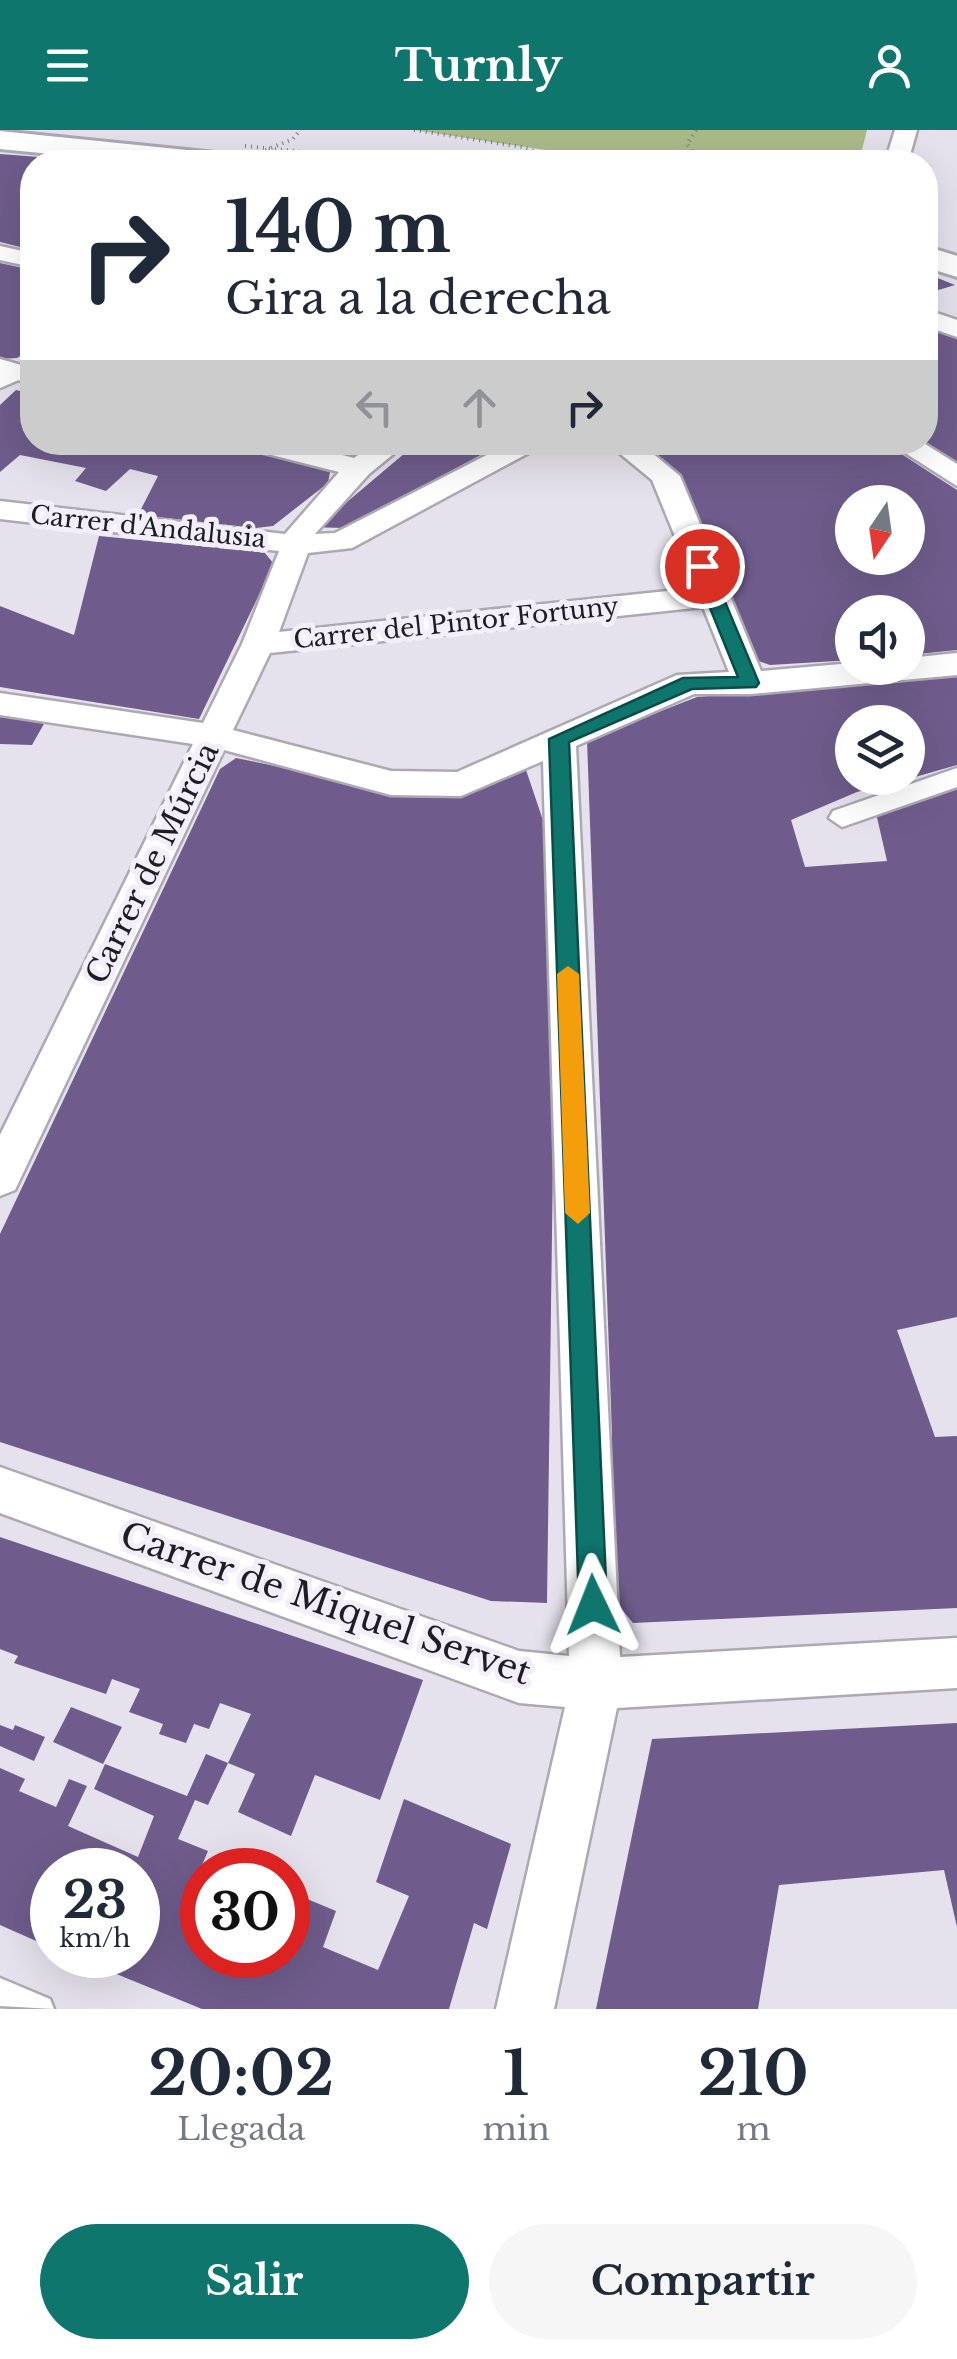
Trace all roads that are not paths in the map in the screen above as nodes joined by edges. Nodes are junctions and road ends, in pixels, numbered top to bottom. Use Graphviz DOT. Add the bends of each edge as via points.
graph roads {
  1 [pos="0,140"];
  2 [pos="98,150"];
  3 [pos="306,455"];
  4 [pos="376,455"];
  5 [pos="511,455"];
  6 [pos="637,455"];
  7 [pos="922,455"];
  8 [pos="359,468"];
  9 [pos="957,477"];
  10 [pos="0,510"];
  11 [pos="296,544"];
  12 [pos="714,596"];
  13 [pos="258,644"];
  14 [pos="957,664"];
  15 [pos="750,683"];
  16 [pos="0,704"];
  17 [pos="213,736"];
  18 [pos="559,739"];
  19 [pos="957,777"];
  20 [pos="842,818"];
  21 [pos="0,1178"];
  22 [pos="0,1490"];
  23 [pos="957,1663"];
  24 [pos="596,1684"];
  25 [pos="0,1992"];
  26 [pos="40,2009"];
  27 [pos="525,2009"];
  1 -- 2 [label="street"];
  3 -- 8 [label="street"];
  4 -- 8 [label="street, Carrer de Múrcia"];
  5 -- 11 [label="street, Carrer d'Andalusia" via="340,542"];
  6 -- 12 [label="street" via="665,476"];
  7 -- 9 [label="street"];
  8 -- 11 [label="street, Carrer de Múrcia" via="303,527"];
  10 -- 11 [label="street, Carrer d'Andalusia"];
  11 -- 13 [label="street, Carrer de Múrcia"];
  12 -- 13 [label="street, Carrer del Pintor Fortuny"];
  12 -- 15 [label="street"];
  13 -- 17 [label="street, Carrer de Múrcia"];
  14 -- 15 [label="street"];
  15 -- 18 [label="street" via="689,683"];
  16 -- 17 [label="street"];
  17 -- 18 [label="street" via="390,783 461,784"];
  17 -- 21 [label="street, Carrer de Múrcia"];
  18 -- 24 [label="street"];
  19 -- 20 [label="street"];
  22 -- 24 [label="street, Carrer de Miquel Servet" via="519,1677"];
  23 -- 24 [label="street, Carrer de Miquel Servet"];
  24 -- 27 [label="street"];
  25 -- 26 [label="lane"];
}
